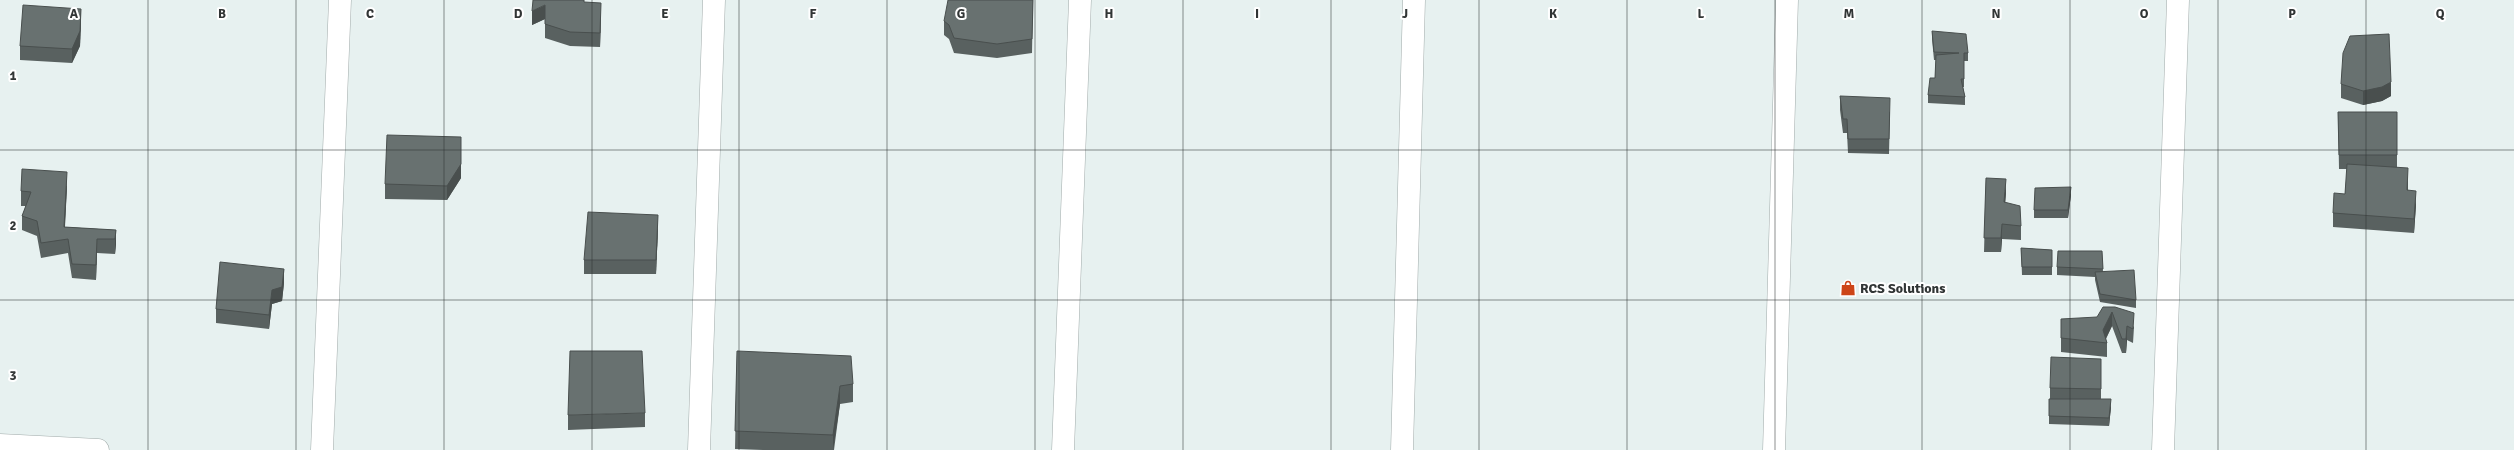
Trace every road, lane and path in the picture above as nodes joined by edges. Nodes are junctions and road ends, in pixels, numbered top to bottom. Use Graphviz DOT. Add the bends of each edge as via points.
graph roads {
  1 [pos="340,0"];
  2 [pos="714,0"];
  3 [pos="1080,0"];
  4 [pos="1414,0"];
  5 [pos="1787,0"];
  6 [pos="2178,0"];
  7 [pos="0,445"];
  8 [pos="98,450"];
  9 [pos="322,450"];
  10 [pos="699,450"];
  11 [pos="1063,450"];
  12 [pos="1402,450"];
  13 [pos="1774,450"];
  14 [pos="2163,450"];
  1 -- 9 [label="street"];
  2 -- 10 [label="street"];
  3 -- 11 [label="street"];
  4 -- 12 [label="street"];
  5 -- 13 [label="street"];
  6 -- 14 [label="street"];
  7 -- 8 [label="street"];
}
